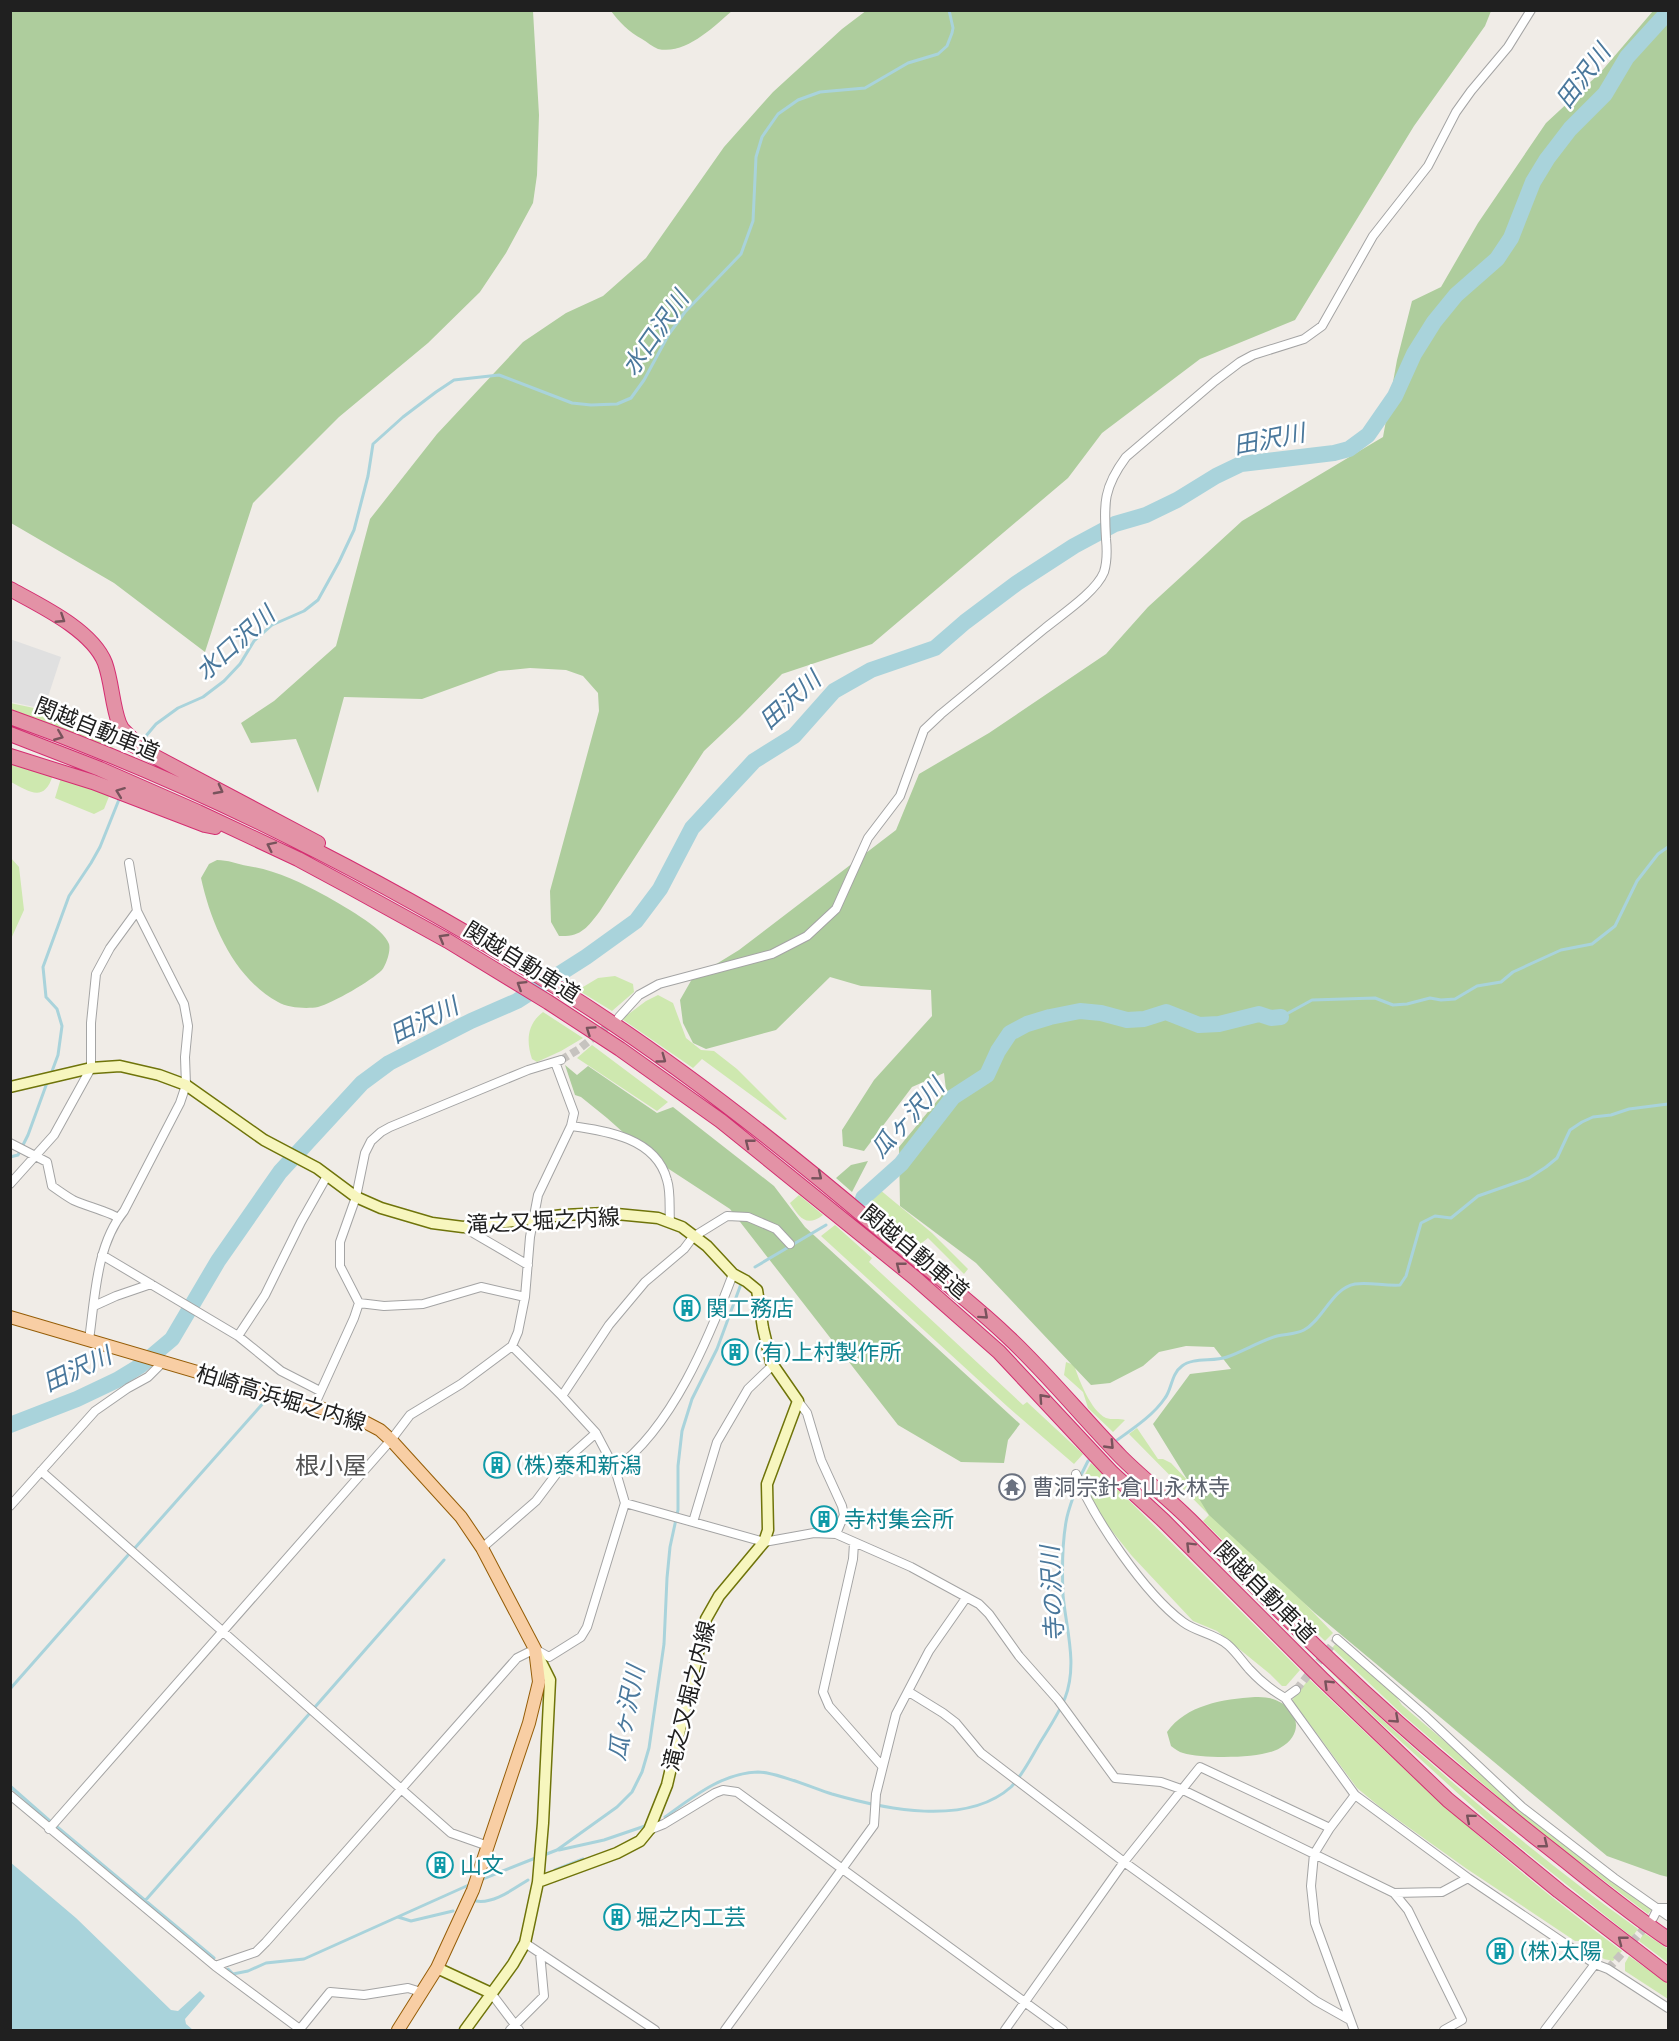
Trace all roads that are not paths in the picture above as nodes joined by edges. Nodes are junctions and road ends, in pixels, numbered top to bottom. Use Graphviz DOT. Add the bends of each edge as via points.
graph roads {
  1 [pos="1531,10"];
  2 [pos="10,589"];
  3 [pos="10,717"];
  4 [pos="10,734"];
  5 [pos="10,756"];
  6 [pos="150,797"];
  7 [pos="129,862"];
  8 [pos="344,866"];
  9 [pos="137,911"];
  10 [pos="619,1017"];
  11 [pos="91,1068"];
  12 [pos="186,1085"];
  13 [pos="10,1087"];
  14 [pos="571,1126"];
  15 [pos="10,1143"];
  16 [pos="37,1155"];
  17 [pos="327,1176"];
  18 [pos="10,1184"];
  19 [pos="356,1197"];
  20 [pos="118,1218"];
  21 [pos="534,1218"];
  22 [pos="670,1222"];
  23 [pos="463,1227"];
  24 [pos="693,1237"];
  25 [pos="790,1244"];
  26 [pos="102,1255"];
  27 [pos="528,1265"];
  28 [pos="733,1274"];
  29 [pos="151,1284"];
  30 [pos="525,1297"];
  31 [pos="358,1303"];
  32 [pos="94,1306"];
  33 [pos="10,1317"];
  34 [pos="238,1336"];
  35 [pos="89,1340"];
  36 [pos="512,1346"];
  37 [pos="160,1361"];
  38 [pos="773,1365"];
  39 [pos="320,1391"];
  40 [pos="562,1396"];
  41 [pos="798,1401"];
  42 [pos="314,1406"];
  43 [pos="596,1433"];
  44 [pos="392,1440"];
  45 [pos="615,1469"];
  46 [pos="41,1471"];
  47 [pos="1076,1475"];
  48 [pos="625,1503"];
  49 [pos="10,1506"];
  50 [pos="693,1522"];
  51 [pos="836,1534"];
  52 [pos="764,1542"];
  53 [pos="854,1543"];
  54 [pos="483,1548"];
  55 [pos="966,1598"];
  56 [pos="223,1630"];
  57 [pos="1336,1639"];
  58 [pos="535,1649"];
  59 [pos="1296,1690"];
  60 [pos="909,1692"];
  61 [pos="1285,1698"];
  62 [pos="882,1766"];
  63 [pos="401,1788"];
  64 [pos="1181,1789"];
  65 [pos="10,1795"];
  66 [pos="1354,1795"];
  67 [pos="1330,1828"];
  68 [pos="49,1829"];
  69 [pos="649,1830"];
  70 [pos="489,1846"];
  71 [pos="1314,1854"];
  72 [pos="1124,1862"];
  73 [pos="843,1869"];
  74 [pos="1468,1878"];
  75 [pos="538,1881"];
  76 [pos="1394,1893"];
  77 [pos="1658,1908"];
  78 [pos="1668,1908"];
  79 [pos="1668,1916"];
  80 [pos="1653,1918"];
  81 [pos="1668,1939"];
  82 [pos="525,1943"];
  83 [pos="540,1953"];
  84 [pos="1595,1964"];
  85 [pos="215,1966"];
  86 [pos="437,1968"];
  87 [pos="1668,1975"];
  88 [pos="421,1992"];
  89 [pos="491,1993"];
  90 [pos="1025,2003"];
  91 [pos="1668,2008"];
  92 [pos="1348,2019"];
  93 [pos="515,2029"];
  94 [pos="301,2030"];
  95 [pos="398,2031"];
  96 [pos="465,2031"];
  97 [pos="655,2031"];
  98 [pos="725,2031"];
  99 [pos="1005,2031"];
  100 [pos="1063,2031"];
  101 [pos="1354,2031"];
  102 [pos="1444,2031"];
  103 [pos="1545,2031"];
  1 -- 10 [label="street" via="1508,47 1456,112 1428,166 1373,236 1322,326 1304,339 1240,362 1121,465 1105,500 1107,547 1100,579 924,730 900,796 868,838 836,909 807,936 772,954 658,984 639,995"];
  2 -- 8 [label="highway, one-way" via="75,628 98,649 106,665 120,733 143,750 326,846"];
  3 -- 8 [label="highway, 関越自動車道, one-way" via="160,778"];
  4 -- 6 [label="highway, 関越自動車道" via="100,769"];
  6 -- 5 [label="highway, one-way"];
  87 -- 6 [label="highway, 関越自動車道, one-way" via="1448,1800 1112,1473 999,1352 915,1278 721,1121 620,1049 494,968 350,887 243,833 205,825"];
  7 -- 9 [label="street"];
  8 -- 81 [label="highway, 関越自動車道, one-way" via="562,991 636,1040 820,1178 1008,1336 1125,1461 1187,1517 1332,1663 1487,1799"];
  9 -- 11 [label="street" via="96,974"];
  9 -- 12 [label="street" via="184,1004 188,1026"];
  11 -- 12 [label="main road, 滝之又堀之内線" via="120,1066"];
  11 -- 13 [label="main road, 滝之又堀之内線"];
  11 -- 16 [label="street" via="54,1134"];
  12 -- 17 [label="main road, 滝之又堀之内線" via="271,1144"];
  12 -- 20 [label="street" via="175,1116"];
  14 -- 19 [label="street" via="574,1113 558,1061 528,1070 381,1132 365,1153"];
  14 -- 21 [label="street" via="538,1194"];
  14 -- 22 [label="street" via="637,1142 650,1150 668,1180"];
  15 -- 16 [label="street"];
  16 -- 18 [label="street"];
  16 -- 20 [label="street" via="47,1162 52,1186"];
  17 -- 19 [label="main road, 滝之又堀之内線"];
  17 -- 34 [label="street" via="265,1295"];
  19 -- 23 [label="main road, 滝之又堀之内線" via="432,1223"];
  19 -- 31 [label="street" via="340,1242 339,1257"];
  20 -- 26 [label="street"];
  21 -- 22 [label="main road, 滝之又堀之内線" via="606,1214"];
  21 -- 23 [label="main road, 滝之又堀之内線"];
  21 -- 27 [label="street"];
  22 -- 24 [label="main road, 滝之又堀之内線"];
  23 -- 27 [label="street"];
  24 -- 25 [label="street" via="727,1216 748,1217 776,1229"];
  24 -- 28 [label="main road, 滝之又堀之内線"];
  24 -- 40 [label="street" via="645,1282 609,1325"];
  26 -- 29 [label="street"];
  26 -- 32 [label="street"];
  27 -- 30 [label="street"];
  28 -- 38 [label="main road, 滝之又堀之内線" via="757,1290"];
  28 -- 45 [label="street" via="707,1338 661,1423"];
  29 -- 32 [label="street"];
  29 -- 34 [label="street"];
  30 -- 31 [label="street" via="481,1287 423,1304"];
  30 -- 36 [label="street"];
  31 -- 39 [label="street"];
  32 -- 35 [label="street"];
  33 -- 35 [label="main road, 柏崎高浜堀之内線"];
  34 -- 39 [label="street" via="281,1371"];
  35 -- 37 [label="main road, 柏崎高浜堀之内線"];
  36 -- 40 [label="street"];
  36 -- 44 [label="street" via="410,1415"];
  37 -- 42 [label="main road, 柏崎高浜堀之内線"];
  37 -- 46 [label="street" via="148,1377 95,1411"];
  38 -- 41 [label="main road, 滝之又堀之内線"];
  38 -- 50 [label="street" via="748,1389 717,1442"];
  39 -- 42 [label="street"];
  40 -- 43 [label="street"];
  41 -- 51 [label="street" via="807,1413 821,1460 842,1506 844,1515"];
  41 -- 52 [label="main road" via="767,1484 768,1530"];
  42 -- 44 [label="main road, 柏崎高浜堀之内線" via="361,1420"];
  43 -- 45 [label="street"];
  43 -- 54 [label="street" via="569,1457 536,1501"];
  44 -- 54 [label="main road, 柏崎高浜堀之内線" via="462,1517"];
  44 -- 56 [label="street"];
  45 -- 48 [label="street"];
  46 -- 49 [label="street"];
  46 -- 56 [label="street"];
  47 -- 61 [label="street" via="1137,1575 1162,1603 1184,1623 1227,1644 1251,1672"];
  48 -- 50 [label="street"];
  48 -- 58 [label="street" via="581,1637 549,1657"];
  50 -- 52 [label="street"];
  51 -- 52 [label="street" via="814,1533"];
  51 -- 53 [label="street"];
  52 -- 69 [label="main road, 滝之又堀之内線" via="718,1596 706,1619 667,1785"];
  53 -- 55 [label="street" via="911,1567"];
  53 -- 62 [label="street" via="823,1692 829,1706"];
  54 -- 58 [label="main road, 柏崎高浜堀之内線"];
  55 -- 60 [label="street" via="929,1651"];
  55 -- 64 [label="street" via="989,1614 1115,1778 1161,1782"];
  56 -- 63 [label="street"];
  56 -- 68 [label="street"];
  57 -- 77 [label="street" via="1522,1807"];
  58 -- 63 [label="street" via="517,1658"];
  58 -- 70 [label="main road, 柏崎高浜堀之内線" via="537,1692"];
  58 -- 75 [label="main road" via="550,1680"];
  59 -- 61 [label="street"];
  60 -- 62 [label="street" via="896,1714"];
  60 -- 72 [label="street" via="956,1723 981,1753"];
  61 -- 66 [label="street"];
  62 -- 73 [label="street" via="874,1825"];
  63 -- 70 [label="street" via="452,1833"];
  63 -- 85 [label="street" via="267,1942 256,1952"];
  64 -- 67 [label="street" via="1200,1767"];
  64 -- 71 [label="street"];
  64 -- 72 [label="street"];
  65 -- 68 [label="street"];
  66 -- 67 [label="street"];
  66 -- 74 [label="street"];
  67 -- 71 [label="street"];
  68 -- 85 [label="street"];
  69 -- 73 [label="street" via="715,1793 730,1790"];
  69 -- 75 [label="main road" via="640,1841 616,1853"];
  70 -- 86 [label="main road, 柏崎高浜堀之内線"];
  71 -- 76 [label="street"];
  71 -- 92 [label="street" via="1311,1886 1315,1923"];
  72 -- 90 [label="street"];
  72 -- 92 [label="street" via="1316,2001"];
  73 -- 90 [label="street"];
  73 -- 98 [label="street"];
  74 -- 76 [label="street" via="1442,1892"];
  74 -- 84 [label="street"];
  75 -- 82 [label="main road"];
  76 -- 102 [label="street" via="1408,1910 1462,2020"];
  77 -- 78 [label="street"];
  77 -- 79 [label="street"];
  77 -- 80 [label="street"];
  82 -- 83 [label="street"];
  82 -- 89 [label="main road"];
  83 -- 93 [label="street" via="544,1996"];
  83 -- 97 [label="street"];
  84 -- 91 [label="street"];
  84 -- 103 [label="street"];
  85 -- 94 [label="street"];
  86 -- 88 [label="main road, 柏崎高浜堀之内線"];
  86 -- 89 [label="main road"];
  88 -- 94 [label="street" via="330,1992"];
  88 -- 95 [label="main road, 柏崎高浜堀之内線"];
  89 -- 93 [label="street"];
  89 -- 96 [label="main road"];
  90 -- 99 [label="street"];
  90 -- 100 [label="street"];
  92 -- 101 [label="street"];
}
